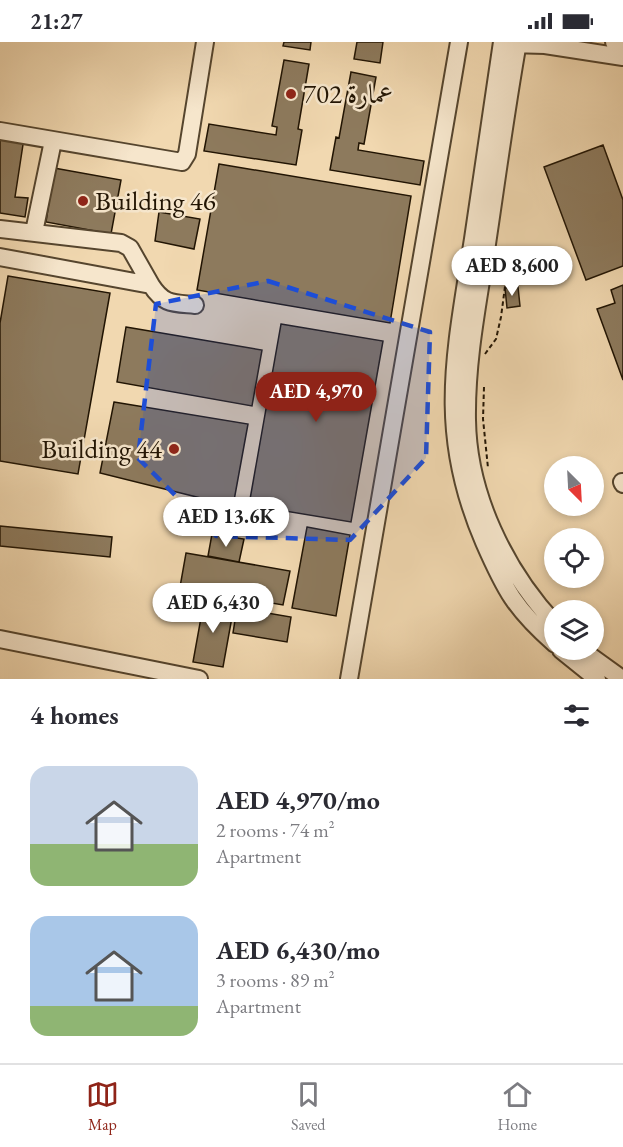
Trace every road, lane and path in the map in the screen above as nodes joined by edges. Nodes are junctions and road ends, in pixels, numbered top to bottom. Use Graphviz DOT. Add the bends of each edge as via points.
graph roads {
  1 [pos="205,42"];
  2 [pos="459,42"];
  3 [pos="614,42"];
  4 [pos="510,43"];
  5 [pos="623,43"];
  6 [pos="623,57"];
  7 [pos="0,131"];
  8 [pos="53,141"];
  9 [pos="0,229"];
  10 [pos="34,232"];
  11 [pos="0,257"];
  12 [pos="498,259"];
  13 [pos="151,285"];
  14 [pos="195,305"];
  15 [pos="484,356"];
  16 [pos="484,377"];
  17 [pos="490,477"];
  18 [pos="544,612"];
  19 [pos="544,635"];
  20 [pos="0,639"];
  21 [pos="573,660"];
  22 [pos="596,660"];
  23 [pos="199,679"];
  24 [pos="349,679"];
  25 [pos="597,679"];
  26 [pos="622,679"];
  1 -- 8 [label="street" via="187,154 182,162"];
  2 -- 24 [label="street"];
  3 -- 5 [label="street"];
  4 -- 6 [label="street"];
  4 -- 18 [label="street" via="471,353 468,441 482,499 503,552"];
  4 -- 19 [label="street" via="455,355 452,422 469,508 494,566 509,596"];
  7 -- 8 [label="street"];
  8 -- 10 [label="street"];
  9 -- 10 [label="street"];
  10 -- 13 [label="street" via="121,243 130,248"];
  11 -- 13 [label="street"];
  12 -- 15 [label="path" via="506,279 501,317 496,339"];
  13 -- 14 [label="street" via="166,302"];
  16 -- 17 [label="path" via="483,419"];
  20 -- 23 [label="street"];
  21 -- 25 [label="street"];
  22 -- 26 [label="street"];
}
